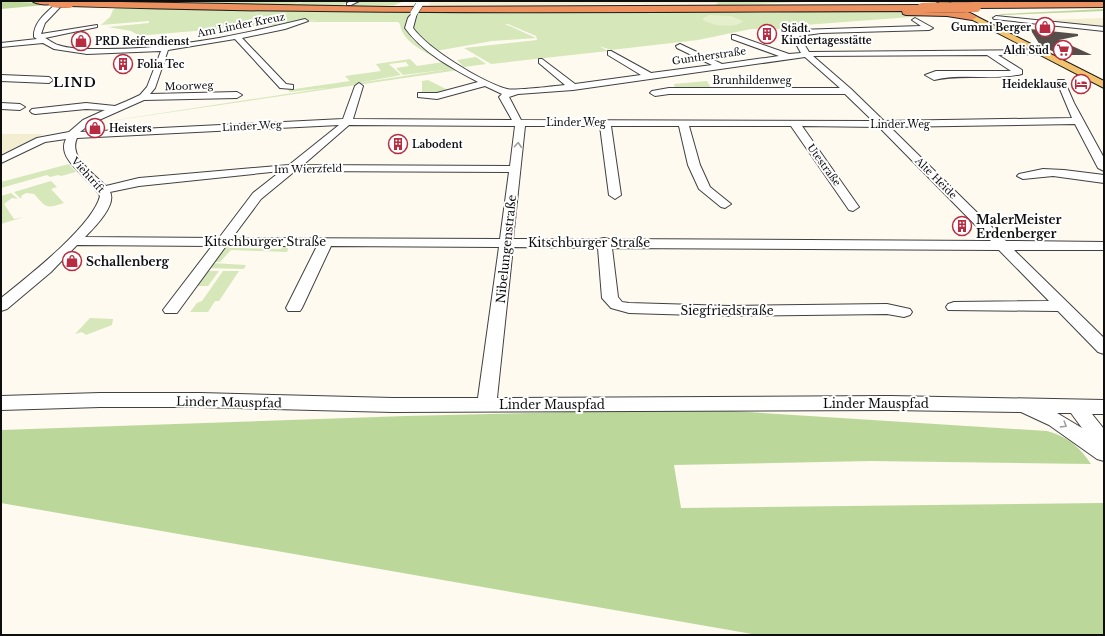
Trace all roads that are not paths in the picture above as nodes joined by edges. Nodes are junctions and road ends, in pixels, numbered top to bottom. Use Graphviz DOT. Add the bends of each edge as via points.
graph roads {
  1 [pos="36,1"];
  2 [pos="92,1"];
  3 [pos="356,1"];
  4 [pos="854,1"];
  5 [pos="940,1"];
  6 [pos="1035,1"];
  7 [pos="53,2"];
  8 [pos="66,2"];
  9 [pos="420,3"];
  10 [pos="349,4"];
  11 [pos="951,4"];
  12 [pos="1104,5"];
  13 [pos="736,7"];
  14 [pos="919,9"];
  15 [pos="1010,13"];
  16 [pos="972,17"];
  17 [pos="996,18"];
  18 [pos="305,21"];
  19 [pos="982,22"];
  20 [pos="95,26"];
  21 [pos="1104,29"];
  22 [pos="735,37"];
  23 [pos="237,38"];
  24 [pos="40,39"];
  25 [pos="1,45"];
  26 [pos="680,46"];
  27 [pos="163,48"];
  28 [pos="988,52"];
  29 [pos="1040,52"];
  30 [pos="611,54"];
  31 [pos="807,54"];
  32 [pos="787,56"];
  33 [pos="542,61"];
  34 [pos="720,66"];
  35 [pos="943,74"];
  36 [pos="649,76"];
  37 [pos="1,78"];
  38 [pos="49,80"];
  39 [pos="1061,82"];
  40 [pos="486,83"];
  41 [pos="1104,85"];
  42 [pos="359,86"];
  43 [pos="290,87"];
  44 [pos="573,87"];
  45 [pos="848,91"];
  46 [pos="655,93"];
  47 [pos="237,95"];
  48 [pos="421,95"];
  49 [pos="506,95"];
  50 [pos="141,98"];
  51 [pos="1,106"];
  52 [pos="20,107"];
  53 [pos="116,108"];
  54 [pos="35,111"];
  55 [pos="517,121"];
  56 [pos="1079,121"];
  57 [pos="347,122"];
  58 [pos="605,122"];
  59 [pos="683,122"];
  60 [pos="794,123"];
  61 [pos="881,124"];
  62 [pos="74,135"];
  63 [pos="1,160"];
  64 [pos="291,168"];
  65 [pos="1104,168"];
  66 [pos="515,169"];
  67 [pos="1023,176"];
  68 [pos="1104,179"];
  69 [pos="103,190"];
  70 [pos="615,196"];
  71 [pos="724,204"];
  72 [pos="853,207"];
  73 [pos="75,241"];
  74 [pos="222,241"];
  75 [pos="326,242"];
  76 [pos="506,242"];
  77 [pos="604,242"];
  78 [pos="1001,244"];
  79 [pos="1104,246"];
  80 [pos="1,306"];
  81 [pos="1062,306"];
  82 [pos="954,307"];
  83 [pos="294,308"];
  84 [pos="171,310"];
  85 [pos="904,312"];
  86 [pos="1104,348"];
  87 [pos="1,403"];
  88 [pos="487,404"];
  89 [pos="1016,405"];
  90 [pos="1076,406"];
  91 [pos="1104,407"];
  92 [pos="1104,443"];
  93 [pos="1104,453"];
  1 -- 7 [label="highway"];
  2 -- 13 [label="highway" via="315,7"];
  3 -- 10 [label="street"];
  4 -- 13 [label="highway"];
  5 -- 11 [label="main road"];
  6 -- 12 [label="highway"];
  7 -- 8 [label="highway, bridge"];
  8 -- 14 [label="highway" via="384,10"];
  8 -- 24 [label="street" via="39,26 37,30"];
  9 -- 40 [label="street, bridge" via="411,18 409,28 416,39"];
  11 -- 14 [label="highway" via="940,10"];
  11 -- 15 [label="highway" via="980,11"];
  11 -- 16 [label="main road"];
  12 -- 14 [label="highway, bridge"];
  12 -- 15 [label="highway"];
  13 -- 14 [label="highway"];
  14 -- 16 [label="highway"];
  14 -- 31 [label="street, Alte Heide" via="929,28 850,29 796,34"];
  15 -- 19 [label="highway" via="986,16"];
  16 -- 19 [label="main road"];
  17 -- 21 [label="street"];
  18 -- 23 [label="street, Am Linder Kreuz"];
  19 -- 29 [label="main road"];
  20 -- 24 [label="street"];
  22 -- 32 [label="street"];
  23 -- 27 [label="street, Am Linder Kreuz"];
  23 -- 43 [label="street" via="283,86"];
  24 -- 25 [label="street"];
  24 -- 27 [label="street, Am Linder Kreuz" via="54,46 82,52"];
  26 -- 34 [label="street"];
  27 -- 50 [label="street" via="165,51 151,88"];
  28 -- 29 [label="street, Guntherstraße"];
  28 -- 31 [label="street, Guntherstraße"];
  28 -- 35 [label="street" via="1019,72"];
  29 -- 41 [label="main road"];
  30 -- 36 [label="street"];
  31 -- 32 [label="street, Guntherstraße"];
  31 -- 45 [label="street, Alte Heide" via="808,58"];
  32 -- 34 [label="street, Guntherstraße"];
  33 -- 44 [label="street"];
  34 -- 36 [label="street, Guntherstraße"];
  36 -- 44 [label="street, Guntherstraße"];
  37 -- 38 [label="street"];
  39 -- 56 [label="street"];
  40 -- 48 [label="street" via="437,96"];
  40 -- 49 [label="street"];
  42 -- 57 [label="street"];
  44 -- 49 [label="street, Guntherstraße" via="518,91"];
  45 -- 46 [label="street, Brunhildenweg"];
  45 -- 61 [label="street, Alte Heide"];
  47 -- 50 [label="street, Moorweg"];
  49 -- 55 [label="street, Nibelungenstraße"];
  50 -- 53 [label="street"];
  51 -- 52 [label="street"];
  53 -- 54 [label="street" via="86,106"];
  53 -- 62 [label="street" via="91,119"];
  55 -- 57 [label="street, Linder Weg"];
  55 -- 58 [label="street, Linder Weg"];
  66 -- 55 [label="street, Nibelungenstraße, one-way" via="520,126"];
  56 -- 61 [label="street, Linder Weg"];
  56 -- 65 [label="street"];
  57 -- 62 [label="street, Linder Weg"];
  57 -- 64 [label="street"];
  58 -- 59 [label="street, Linder Weg"];
  58 -- 70 [label="street"];
  59 -- 60 [label="street, Linder Weg"];
  59 -- 71 [label="street" via="694,164 705,189"];
  60 -- 61 [label="street, Linder Weg"];
  60 -- 72 [label="street, Utestraße"];
  61 -- 78 [label="street, Alte Heide"];
  62 -- 63 [label="street, Linder Weg" via="46,138"];
  62 -- 69 [label="street, Viehtrift" via="70,144 71,156"];
  64 -- 66 [label="street, Im Wierzfeld"];
  64 -- 69 [label="street, Im Wierzfeld" via="138,182"];
  64 -- 74 [label="street" via="257,196"];
  66 -- 76 [label="street, Nibelungenstraße"];
  67 -- 68 [label="street" via="1035,172"];
  69 -- 73 [label="street, Viehtrift" via="106,196 104,205"];
  73 -- 74 [label="street, Kitschburger Straße"];
  73 -- 80 [label="street, Viehtrift"];
  74 -- 75 [label="street, Kitschburger Straße"];
  74 -- 84 [label="street"];
  75 -- 76 [label="street, Kitschburger Straße"];
  75 -- 83 [label="street"];
  76 -- 77 [label="street, Kitschburger Straße"];
  76 -- 88 [label="street, Nibelungenstraße"];
  77 -- 78 [label="street, Kitschburger Straße"];
  77 -- 85 [label="street, Siegfriedstraße" via="610,298 618,305 630,308 730,311 887,309"];
  78 -- 79 [label="street, Kitschburger Straße"];
  78 -- 81 [label="street, Alte Heide"];
  81 -- 82 [label="street"];
  81 -- 86 [label="street, Alte Heide"];
  87 -- 88 [label="street, Linder Mauspfad" via="200,400 393,405"];
  88 -- 89 [label="street, Linder Mauspfad"];
  89 -- 90 [label="street, Linder Mauspfad"];
  89 -- 93 [label="street, one-way" via="1056,420"];
  90 -- 91 [label="street, Linder Mauspfad"];
  90 -- 92 [label="street"];
}
